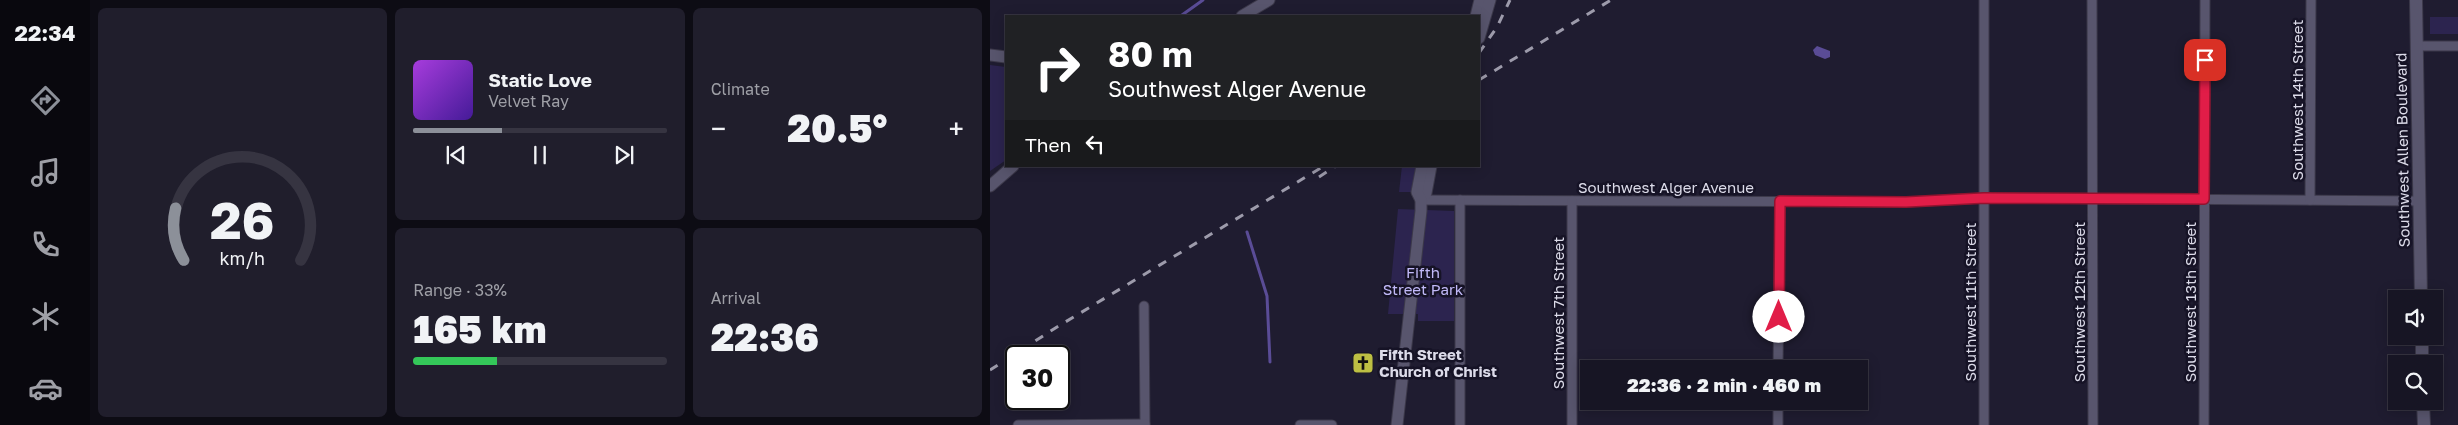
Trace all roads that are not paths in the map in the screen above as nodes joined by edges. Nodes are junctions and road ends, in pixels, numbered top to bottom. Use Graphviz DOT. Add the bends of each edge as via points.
graph roads {
  1 [pos="1269,0"];
  2 [pos="1480,0"];
  3 [pos="1490,0"];
  4 [pos="1984,0"];
  5 [pos="2092,0"];
  6 [pos="2205,0"];
  7 [pos="2311,0"];
  8 [pos="2416,0"];
  9 [pos="1244,15"];
  10 [pos="1476,15"];
  11 [pos="1480,35"];
  12 [pos="2417,46"];
  13 [pos="2458,46"];
  14 [pos="990,55"];
  15 [pos="1005,57"];
  16 [pos="1012,167"];
  17 [pos="1422,167"];
  18 [pos="1431,167"];
  19 [pos="990,186"];
  20 [pos="1984,198"];
  21 [pos="2093,199"];
  22 [pos="2204,199"];
  23 [pos="1422,200"];
  24 [pos="1460,200"];
  25 [pos="2310,200"];
  26 [pos="1572,201"];
  27 [pos="1780,201"];
  28 [pos="2420,201"];
  29 [pos="2421,290"];
  30 [pos="1144,306"];
  31 [pos="1778,360"];
  32 [pos="1778,410"];
  33 [pos="2423,410"];
  34 [pos="1018,425"];
  35 [pos="1145,425"];
  36 [pos="1300,425"];
  37 [pos="1332,425"];
  38 [pos="1398,425"];
  39 [pos="1460,425"];
  40 [pos="1572,425"];
  41 [pos="1778,425"];
  42 [pos="1984,425"];
  43 [pos="2093,425"];
  44 [pos="2204,425"];
  45 [pos="2424,425"];
  1 -- 9 [label="street"];
  2 -- 10 [label="street"];
  3 -- 11 [label="street"];
  4 -- 20 [label="street, Southwest 11th Street"];
  5 -- 21 [label="street, Southwest 12th Street"];
  6 -- 22 [label="street, Southwest 13th Street"];
  7 -- 25 [label="street, Southwest 14th Street"];
  8 -- 12 [label="main road, Southwest Allen Boulevard"];
  12 -- 13 [label="street"];
  12 -- 28 [label="main road, Southwest Allen Boulevard"];
  14 -- 15 [label="street"];
  16 -- 19 [label="street"];
  17 -- 23 [label="street" via="1417,192"];
  18 -- 23 [label="street"];
  20 -- 21 [label="street, Southwest Alger Avenue"];
  20 -- 27 [label="street, Southwest Alger Avenue" via="1906,202"];
  20 -- 42 [label="street, Southwest 11th Street"];
  21 -- 22 [label="street, Southwest Alger Avenue"];
  21 -- 43 [label="street, Southwest 12th Street"];
  22 -- 25 [label="street, Southwest Alger Avenue"];
  22 -- 44 [label="street, Southwest 13th Street"];
  23 -- 24 [label="street, Southwest Alger Avenue"];
  23 -- 38 [label="street"];
  24 -- 26 [label="street, Southwest Alger Avenue"];
  24 -- 39 [label="street"];
  25 -- 28 [label="street, Southwest Alger Avenue"];
  26 -- 27 [label="street, Southwest Alger Avenue"];
  26 -- 40 [label="street, Southwest 7th Street"];
  27 -- 31 [label="street"];
  28 -- 29 [label="main road, Southwest Allen Boulevard"];
  30 -- 35 [label="street"];
  32 -- 41 [label="street"];
  33 -- 45 [label="main road"];
  34 -- 35 [label="street"];
  36 -- 37 [label="street"];
}
